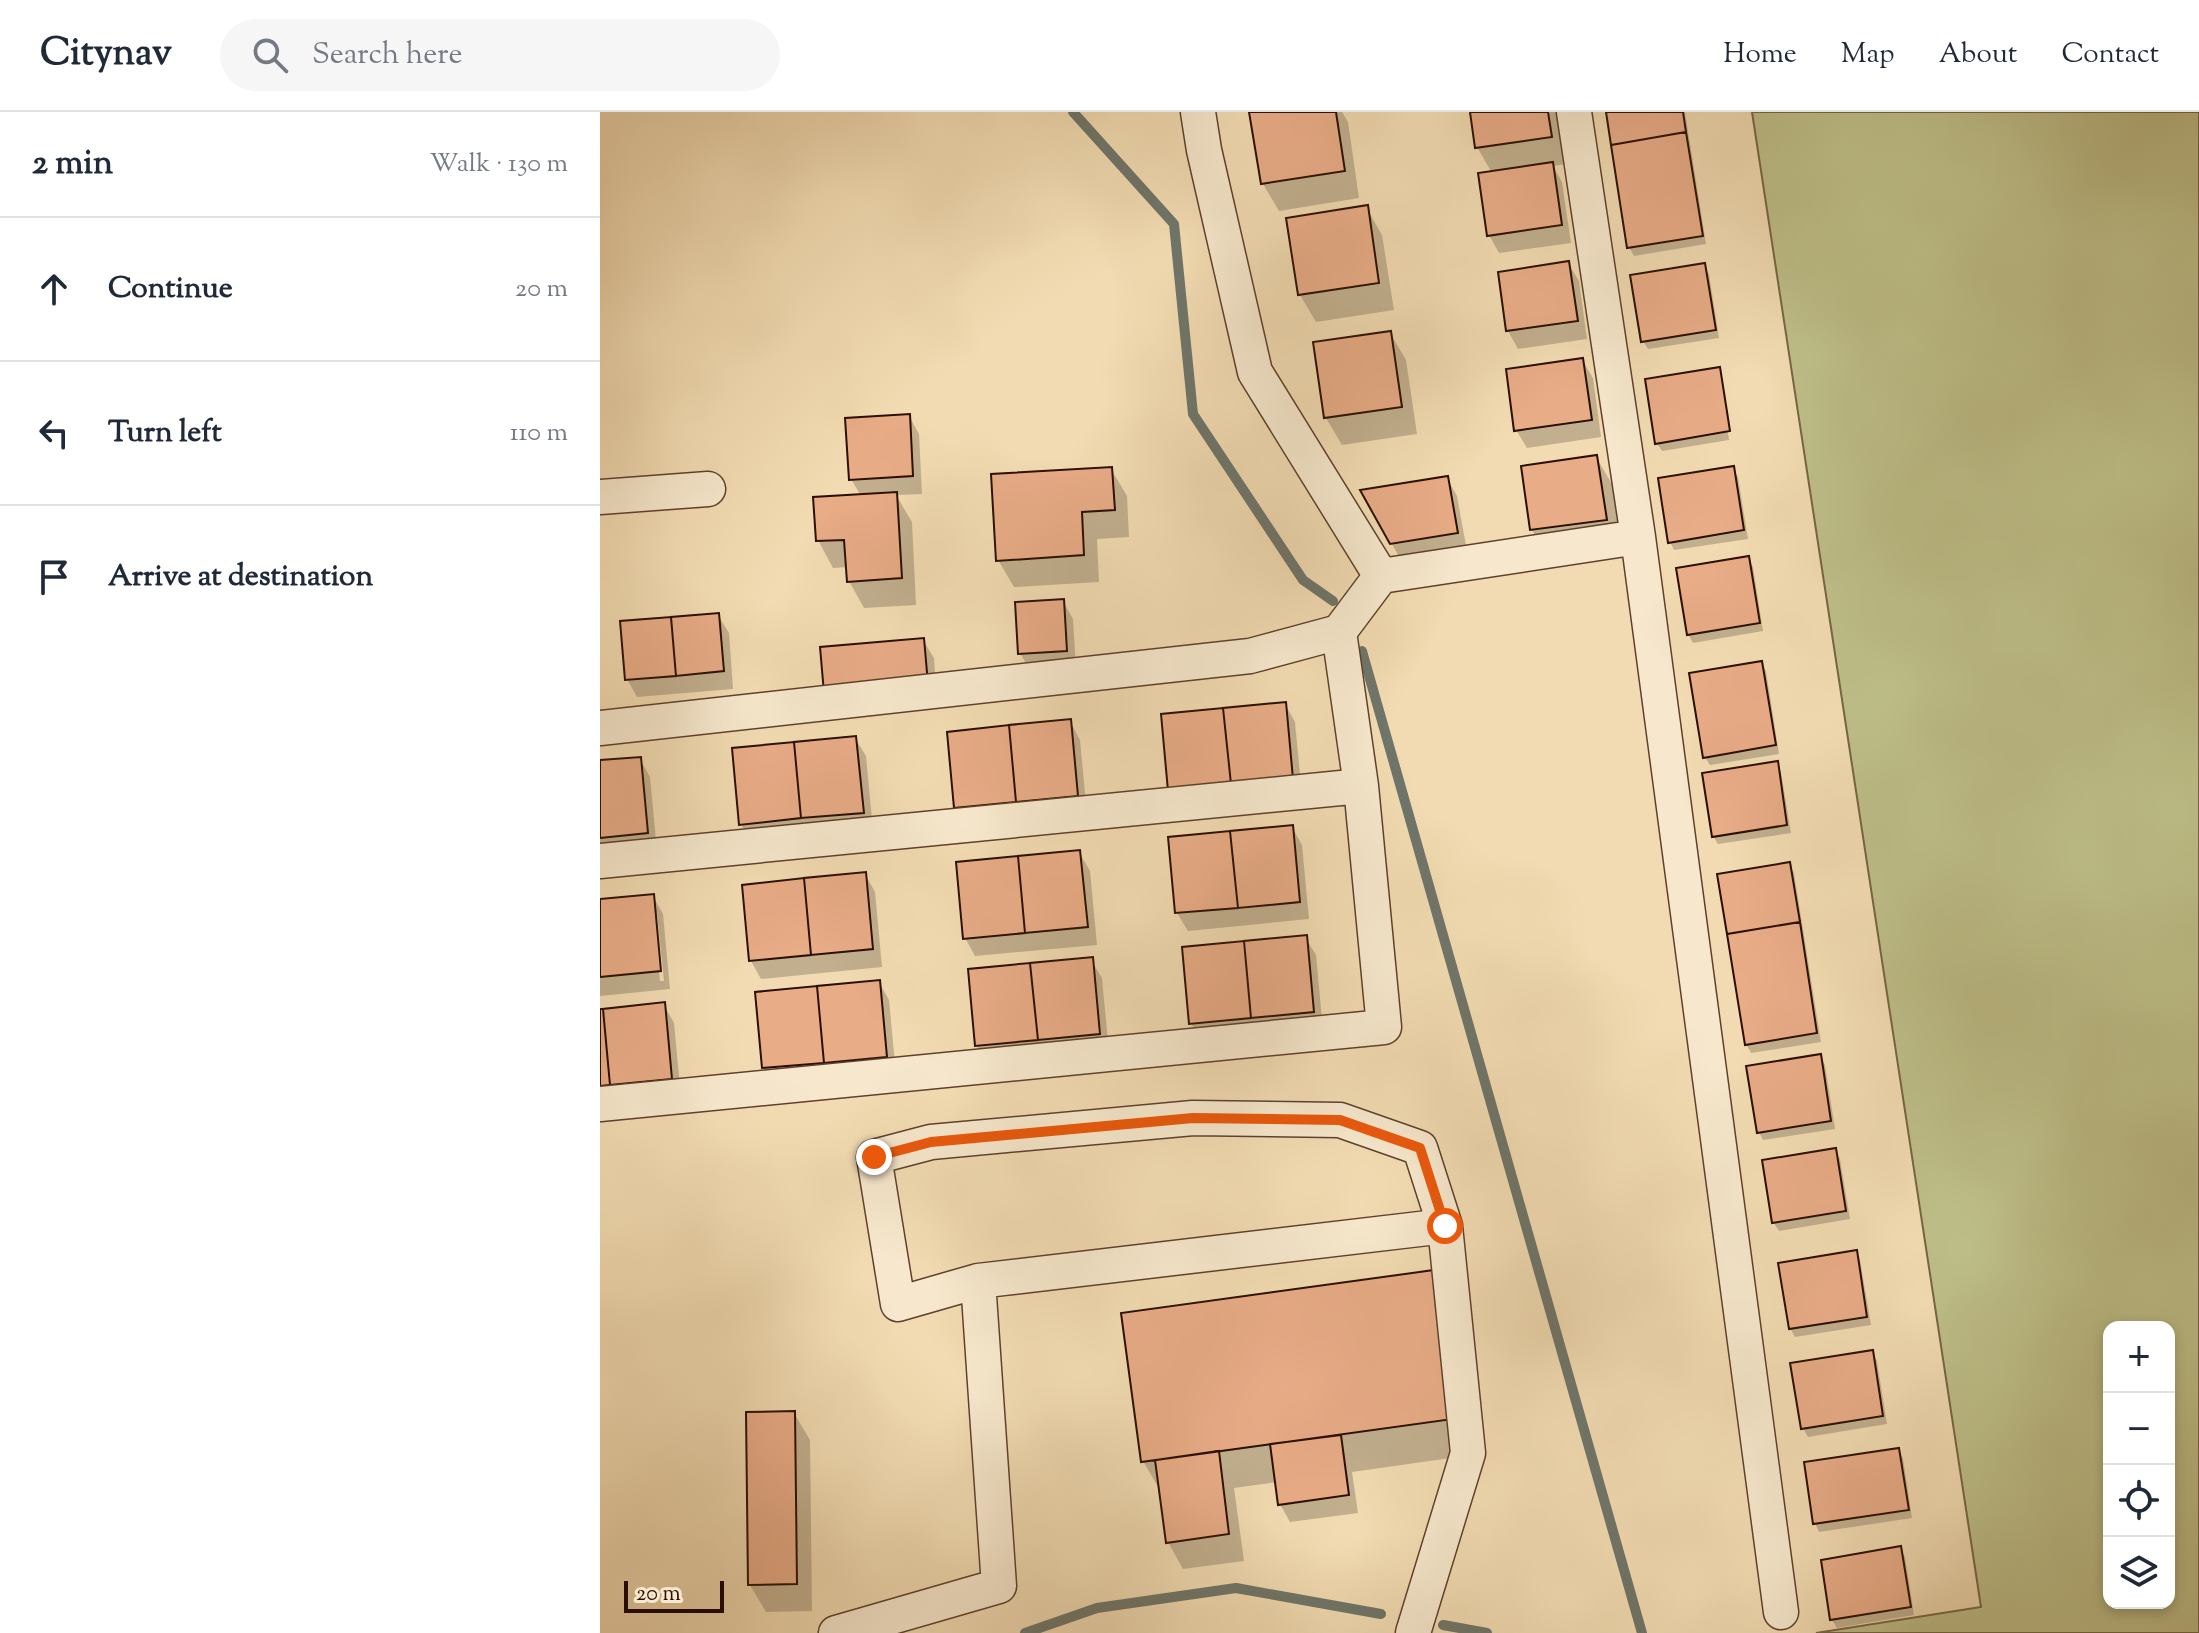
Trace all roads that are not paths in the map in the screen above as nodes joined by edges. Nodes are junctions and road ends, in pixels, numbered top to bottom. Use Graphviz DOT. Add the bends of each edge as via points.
graph roads {
  1 [pos="1198,112"];
  2 [pos="1574,112"];
  3 [pos="708,489"];
  4 [pos="600,497"];
  5 [pos="1638,537"];
  6 [pos="1381,576"];
  7 [pos="1339,632"];
  8 [pos="600,728"];
  9 [pos="1361,786"];
  10 [pos="600,861"];
  11 [pos="600,1104"];
  12 [pos="1445,1226"];
  13 [pos="978,1281"];
  14 [pos="1781,1612"];
  15 [pos="836,1633"];
  16 [pos="1413,1633"];
  1 -- 6 [label="street" via="1255,372"];
  2 -- 5 [label="street"];
  3 -- 4 [label="street"];
  5 -- 6 [label="street"];
  5 -- 14 [label="street"];
  6 -- 7 [label="street"];
  7 -- 8 [label="street" via="1250,656"];
  7 -- 9 [label="street"];
  9 -- 10 [label="street"];
  9 -- 11 [label="street" via="1384,1027"];
  12 -- 13 [label="street"];
  12 -- 13 [label="street" via="1420,1148 1340,1120 1193,1118 931,1142 874,1157 898,1304"];
  12 -- 16 [label="street" via="1468,1453"];
  13 -- 15 [label="street" via="999,1586"];
}
